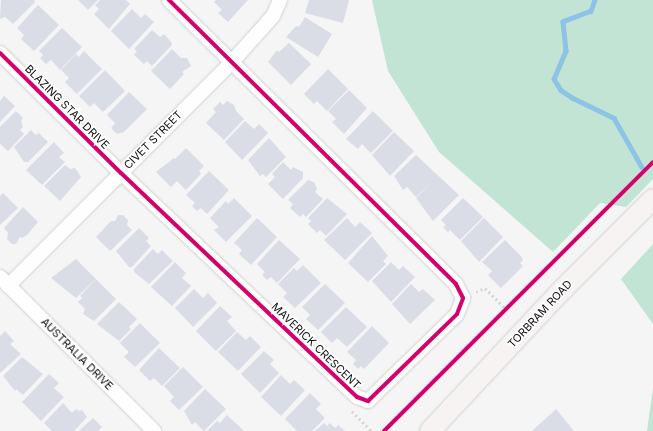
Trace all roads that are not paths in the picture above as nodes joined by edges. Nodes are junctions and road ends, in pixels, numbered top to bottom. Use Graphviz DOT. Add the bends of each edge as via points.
graph roads {
  1 [pos="169,0"];
  2 [pos="280,0"];
  3 [pos="0,53"];
  4 [pos="231,63"];
  5 [pos="121,173"];
  6 [pos="653,199"];
  7 [pos="4,282"];
  8 [pos="154,431"];
  9 [pos="430,431"];
  1 -- 4 [label="street"];
  2 -- 4 [label="street, CIVET STREET" via="273,16"];
  3 -- 5 [label="street, BLAZING STAR DRIVE"];
  4 -- 5 [label="street, CIVET STREET"];
  4 -- 5 [label="street, MAVERICK CRESCENT" via="456,284 463,298 457,314 368,401 357,397"];
  5 -- 7 [label="street, CIVET STREET"];
  6 -- 9 [label="main road, TORBRAM ROAD" via="563,289"];
  7 -- 8 [label="street, AUSTRALIA DRIVE"];
}
